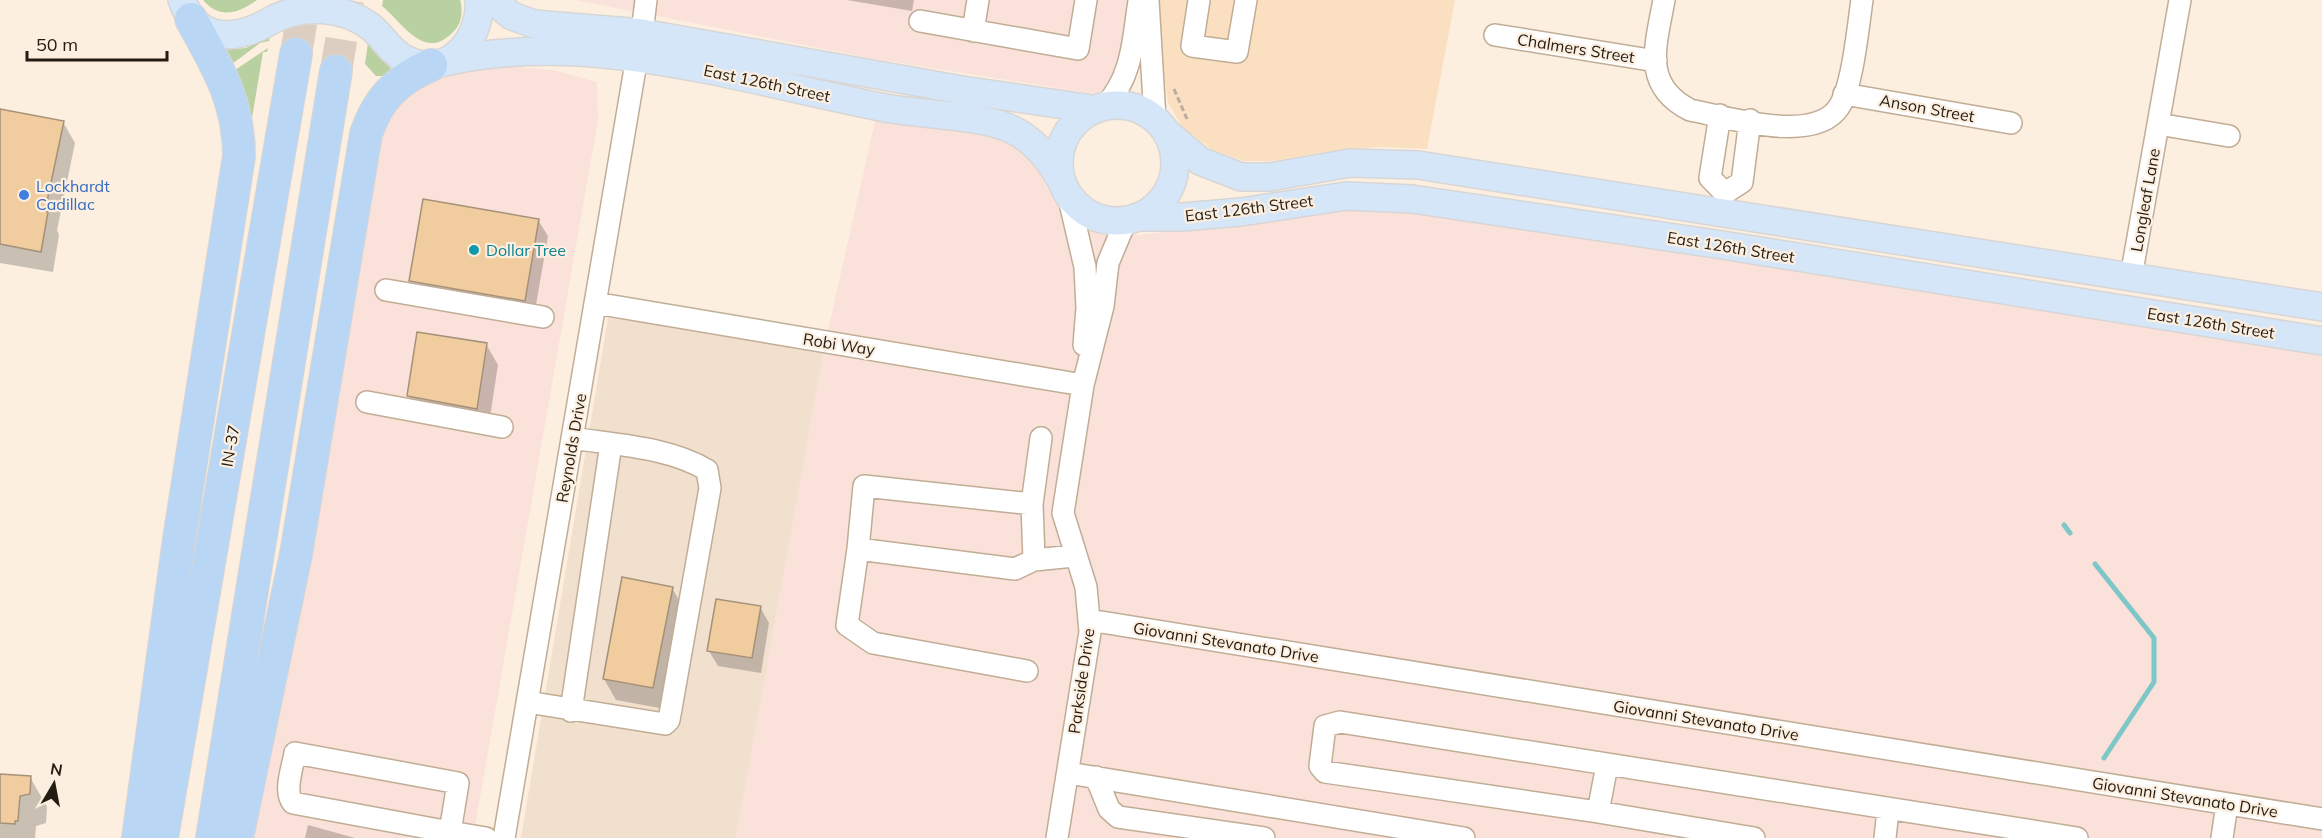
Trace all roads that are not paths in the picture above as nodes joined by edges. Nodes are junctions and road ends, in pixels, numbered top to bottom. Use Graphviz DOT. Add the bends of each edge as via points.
graph roads {
  1 [pos="479,0"];
  2 [pos="492,0"];
  3 [pos="646,0"];
  4 [pos="978,0"];
  5 [pos="1086,0"];
  6 [pos="1140,0"];
  7 [pos="1148,0"];
  8 [pos="1199,0"];
  9 [pos="1246,0"];
  10 [pos="1664,0"];
  11 [pos="1862,0"];
  12 [pos="2180,0"];
  13 [pos="184,8"];
  14 [pos="920,21"];
  15 [pos="974,31"];
  16 [pos="1496,35"];
  17 [pos="639,45"];
  18 [pos="296,54"];
  19 [pos="1656,62"];
  20 [pos="437,64"];
  21 [pos="336,71"];
  22 [pos="1844,94"];
  23 [pos="1099,108"];
  24 [pos="1720,116"];
  25 [pos="1750,120"];
  26 [pos="2011,123"];
  27 [pos="2158,124"];
  28 [pos="1161,126"];
  29 [pos="2229,136"];
  30 [pos="1066,189"];
  31 [pos="1723,203"];
  32 [pos="1132,218"];
  33 [pos="1716,244"];
  34 [pos="2131,277"];
  35 [pos="386,290"];
  36 [pos="595,303"];
  37 [pos="2322,307"];
  38 [pos="543,317"];
  39 [pos="2322,341"];
  40 [pos="1083,385"];
  41 [pos="367,402"];
  42 [pos="502,427"];
  43 [pos="572,438"];
  44 [pos="1041,438"];
  45 [pos="611,444"];
  46 [pos="1032,504"];
  47 [pos="858,549"];
  48 [pos="1074,556"];
  49 [pos="1034,560"];
  50 [pos="1089,620"];
  51 [pos="1028,671"];
  52 [pos="527,702"];
  53 [pos="570,711"];
  54 [pos="1606,765"];
  55 [pos="1068,772"];
  56 [pos="1096,777"];
  57 [pos="2227,804"];
  58 [pos="1888,810"];
  59 [pos="1598,812"];
  60 [pos="1118,817"];
  61 [pos="2322,819"];
  62 [pos="449,835"];
  63 [pos="138,838"];
  64 [pos="162,838"];
  65 [pos="212,838"];
  66 [pos="237,838"];
  67 [pos="486,838"];
  68 [pos="504,838"];
  69 [pos="1057,838"];
  70 [pos="1127,838"];
  71 [pos="1264,838"];
  72 [pos="1464,838"];
  73 [pos="1754,838"];
  74 [pos="1885,838"];
  75 [pos="2077,838"];
  76 [pos="2222,838"];
  1 -- 20 [label="main road" via="472,37 460,52"];
  2 -- 17 [label="main road, East 126th Street" via="512,16 534,24"];
  3 -- 17 [label="street, Reynolds Drive"];
  4 -- 15 [label="street"];
  5 -- 15 [label="street" via="1078,49"];
  6 -- 23 [label="street" via="1128,70 1118,92"];
  7 -- 28 [label="street"];
  8 -- 9 [label="street" via="1192,46 1237,52"];
  10 -- 19 [label="street"];
  11 -- 22 [label="street"];
  12 -- 27 [label="street, Longleaf Lane"];
  13 -- 20 [label="main road, bridge" via="202,29 232,35 254,30 295,11 321,9 355,17 413,63"];
  13 -- 63 [label="highway" via="227,85 237,122 239,156 179,539"];
  14 -- 15 [label="street"];
  16 -- 19 [label="street, Chalmers Street"];
  17 -- 20 [label="main road, East 126th Street" via="577,53 477,56"];
  17 -- 23 [label="main road, East 126th Street"];
  17 -- 30 [label="main road, East 126th Street" via="911,113 1000,125 1038,147"];
  17 -- 36 [label="street, Reynolds Drive"];
  18 -- 64 [label="highway, IN-37"];
  19 -- 24 [label="street" via="1657,78 1676,103"];
  20 -- 66 [label="highway" via="392,87 379,103 366,134 296,554"];
  21 -- 65 [label="highway"];
  22 -- 25 [label="street" via="1838,108 1818,124 1789,127"];
  22 -- 26 [label="street, Anson Street"];
  23 -- 28 [label="main road" via="1132,106"];
  23 -- 30 [label="main road" via="1082,116 1066,135 1059,159"];
  24 -- 25 [label="street"];
  24 -- 31 [label="street" via="1710,178"];
  25 -- 31 [label="street" via="1742,182"];
  27 -- 29 [label="street"];
  27 -- 34 [label="street, Longleaf Lane"];
  28 -- 31 [label="main road, East 126th Street" via="1200,161 1241,177 1269,177 1350,162 1418,165"];
  28 -- 32 [label="main road" via="1175,157 1172,182 1158,204"];
  30 -- 32 [label="main road" via="1079,207 1094,216 1110,220"];
  30 -- 40 [label="street, Parkside Drive" via="1087,288"];
  31 -- 33 [label="street"];
  31 -- 34 [label="main road, East 126th Street"];
  32 -- 33 [label="main road, East 126th Street" via="1205,216 1309,200 1379,196"];
  32 -- 40 [label="street, Parkside Drive" via="1108,263 1096,344"];
  33 -- 39 [label="main road, East 126th Street"];
  34 -- 37 [label="main road, East 126th Street"];
  35 -- 38 [label="street"];
  36 -- 40 [label="street, Robi Way"];
  36 -- 43 [label="street, Reynolds Drive"];
  40 -- 48 [label="street, Parkside Drive" via="1063,513"];
  41 -- 42 [label="street"];
  43 -- 45 [label="street"];
  43 -- 52 [label="street, Reynolds Drive"];
  44 -- 46 [label="street"];
  45 -- 53 [label="street"];
  45 -- 53 [label="street" via="690,460 707,470 710,488 669,720 660,725"];
  46 -- 47 [label="street" via="864,486"];
  46 -- 49 [label="street"];
  47 -- 49 [label="street" via="1015,569"];
  47 -- 51 [label="street" via="847,625 873,643"];
  48 -- 49 [label="street"];
  48 -- 50 [label="street, Parkside Drive" via="1086,587"];
  50 -- 55 [label="street, Parkside Drive"];
  50 -- 57 [label="street, Giovanni Stevanato Drive"];
  52 -- 53 [label="street"];
  52 -- 68 [label="street, Reynolds Drive"];
  54 -- 58 [label="street"];
  54 -- 59 [label="street"];
  54 -- 59 [label="street" via="1340,722 1325,726 1320,766 1325,772"];
  55 -- 56 [label="street"];
  55 -- 69 [label="street, Parkside Drive"];
  56 -- 60 [label="street" via="1109,809"];
  56 -- 72 [label="street"];
  57 -- 61 [label="street, Giovanni Stevanato Drive"];
  57 -- 76 [label="street"];
  58 -- 74 [label="street"];
  58 -- 75 [label="street"];
  59 -- 73 [label="street"];
  60 -- 70 [label="street"];
  60 -- 71 [label="street"];
  62 -- 62 [label="street" via="458,783 295,753 289,790 293,803"];
  62 -- 67 [label="street"];
}
